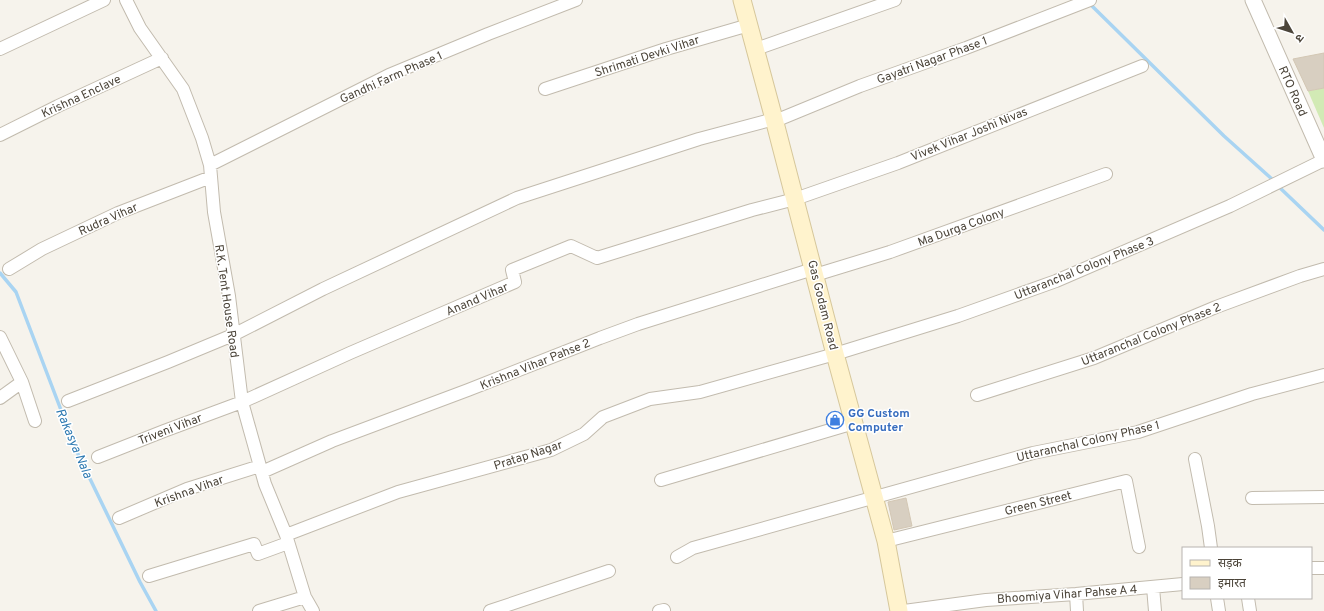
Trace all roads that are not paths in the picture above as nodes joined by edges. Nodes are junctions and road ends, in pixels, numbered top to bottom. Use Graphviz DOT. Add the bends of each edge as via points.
graph roads {
  1 [pos="104,0"];
  2 [pos="126,0"];
  3 [pos="576,0"];
  4 [pos="742,0"];
  5 [pos="895,0"];
  6 [pos="1090,0"];
  7 [pos="1253,0"];
  8 [pos="749,25"];
  9 [pos="756,49"];
  10 [pos="0,50"];
  11 [pos="162,58"];
  12 [pos="1142,66"];
  13 [pos="545,89"];
  14 [pos="775,120"];
  15 [pos="0,135"];
  16 [pos="1324,160"];
  17 [pos="211,171"];
  18 [pos="1106,174"];
  19 [pos="796,199"];
  20 [pos="9,269"];
  21 [pos="1324,270"];
  22 [pos="814,272"];
  23 [pos="233,335"];
  24 [pos="0,337"];
  25 [pos="835,354"];
  26 [pos="1324,375"];
  27 [pos="22,382"];
  28 [pos="977,395"];
  29 [pos="0,398"];
  30 [pos="68,401"];
  31 [pos="242,402"];
  32 [pos="35,421"];
  33 [pos="854,423"];
  34 [pos="98,458"];
  35 [pos="1195,459"];
  36 [pos="261,469"];
  37 [pos="661,480"];
  38 [pos="875,497"];
  39 [pos="1324,497"];
  40 [pos="1252,498"];
  41 [pos="119,518"];
  42 [pos="287,539"];
  43 [pos="886,541"];
  44 [pos="1139,547"];
  45 [pos="1211,547"];
  46 [pos="676,557"];
  47 [pos="1312,568"];
  48 [pos="1324,568"];
  49 [pos="609,571"];
  50 [pos="149,576"];
  51 [pos="1182,584"];
  52 [pos="1153,587"];
  53 [pos="1076,594"];
  54 [pos="305,597"];
  55 [pos="1217,599"];
  56 [pos="1248,599"];
  57 [pos="1006,605"];
  58 [pos="960,607"];
  59 [pos="259,611"];
  60 [pos="313,611"];
  61 [pos="490,611"];
  62 [pos="659,611"];
  63 [pos="664,611"];
  64 [pos="899,611"];
  65 [pos="904,611"];
  66 [pos="1077,611"];
  67 [pos="1155,611"];
  68 [pos="1219,611"];
  69 [pos="1250,611"];
  1 -- 10 [label="street"];
  2 -- 11 [label="street, R.K. Tent House Road" via="140,28"];
  3 -- 17 [label="street, Gandhi Farm Phase 1" via="389,75"];
  4 -- 8 [label="main road, Gas Godam Road"];
  5 -- 9 [label="street"];
  6 -- 14 [label="street, Gayatri Nagar Phase 1"];
  7 -- 16 [label="street, RTO Road"];
  8 -- 9 [label="main road, Gas Godam Road"];
  8 -- 13 [label="street, Shrimati Devki Vihar"];
  9 -- 14 [label="main road, Gas Godam Road"];
  11 -- 15 [label="street, Krishna Enclave"];
  11 -- 17 [label="street, R.K. Tent House Road" via="183,89 202,138"];
  12 -- 19 [label="street, Vivek Vihar Joshi Nivas" via="898,163"];
  14 -- 19 [label="main road, Gas Godam Road"];
  14 -- 23 [label="street, Gayatri Nagar Phase 1" via="699,139 517,198 323,288"];
  16 -- 25 [label="street, Uttaranchal Colony Phase 3" via="1230,206 1056,281 958,316"];
  17 -- 20 [label="street, Rudra Vihar" via="42,249"];
  17 -- 23 [label="street, R.K. Tent House Road" via="214,212 229,296"];
  18 -- 22 [label="street, Ma Durga Colony" via="890,252"];
  19 -- 22 [label="main road, Gas Godam Road"];
  19 -- 31 [label="street, Anand Vihar" via="597,258 571,246 512,270 515,282"];
  21 -- 28 [label="street, Uttaranchal Colony Phase 2" via="1300,276 1216,307 1094,358"];
  22 -- 25 [label="main road, Gas Godam Road"];
  22 -- 36 [label="street, Krishna Vihar Pahse 2" via="638,324"];
  23 -- 30 [label="street, Gayatri Nagar Phase 1"];
  23 -- 31 [label="street, R.K. Tent House Road"];
  24 -- 27 [label="street"];
  25 -- 33 [label="main road, Gas Godam Road"];
  25 -- 42 [label="street, Pratap Nagar" via="700,392 650,399 603,417 584,434 552,450 398,492"];
  26 -- 38 [label="street, Uttaranchal Colony Phase 1" via="1252,394 1138,432 1033,453"];
  27 -- 29 [label="street"];
  27 -- 32 [label="street"];
  31 -- 34 [label="street, Triveni Vihar"];
  31 -- 36 [label="street, R.K. Tent House Road"];
  33 -- 37 [label="street"];
  33 -- 38 [label="main road, Gas Godam Road"];
  35 -- 45 [label="street"];
  36 -- 41 [label="street, Krishna Vihar" via="187,489"];
  36 -- 42 [label="street, R.K. Tent House Road"];
  38 -- 43 [label="main road, Gas Godam Road"];
  38 -- 46 [label="street, Uttaranchal Colony Phase 1" via="693,548"];
  39 -- 40 [label="street"];
  42 -- 50 [label="street, Pratap Nagar" via="258,554 254,544"];
  42 -- 54 [label="street, R.K. Tent House Road"];
  43 -- 44 [label="street, Green Street" via="1126,481"];
  43 -- 64 [label="main road, Gas Godam Road"];
  47 -- 48 [label="street"];
  49 -- 61 [label="street"];
  51 -- 52 [label="street, Bhoomiya Vihar Pahse A 4"];
  52 -- 53 [label="street, Bhoomiya Vihar Pahse A 4"];
  52 -- 67 [label="street"];
  53 -- 57 [label="street, Bhoomiya Vihar Pahse A 4"];
  53 -- 66 [label="street"];
  54 -- 59 [label="street"];
  54 -- 60 [label="street, R.K. Tent House Road"];
  55 -- 68 [label="street"];
  56 -- 69 [label="street"];
  57 -- 58 [label="street, Bhoomiya Vihar Pahse A 4"];
  58 -- 65 [label="street, Bhoomiya Vihar Pahse A 4"];
  62 -- 63 [label="street"];
}
